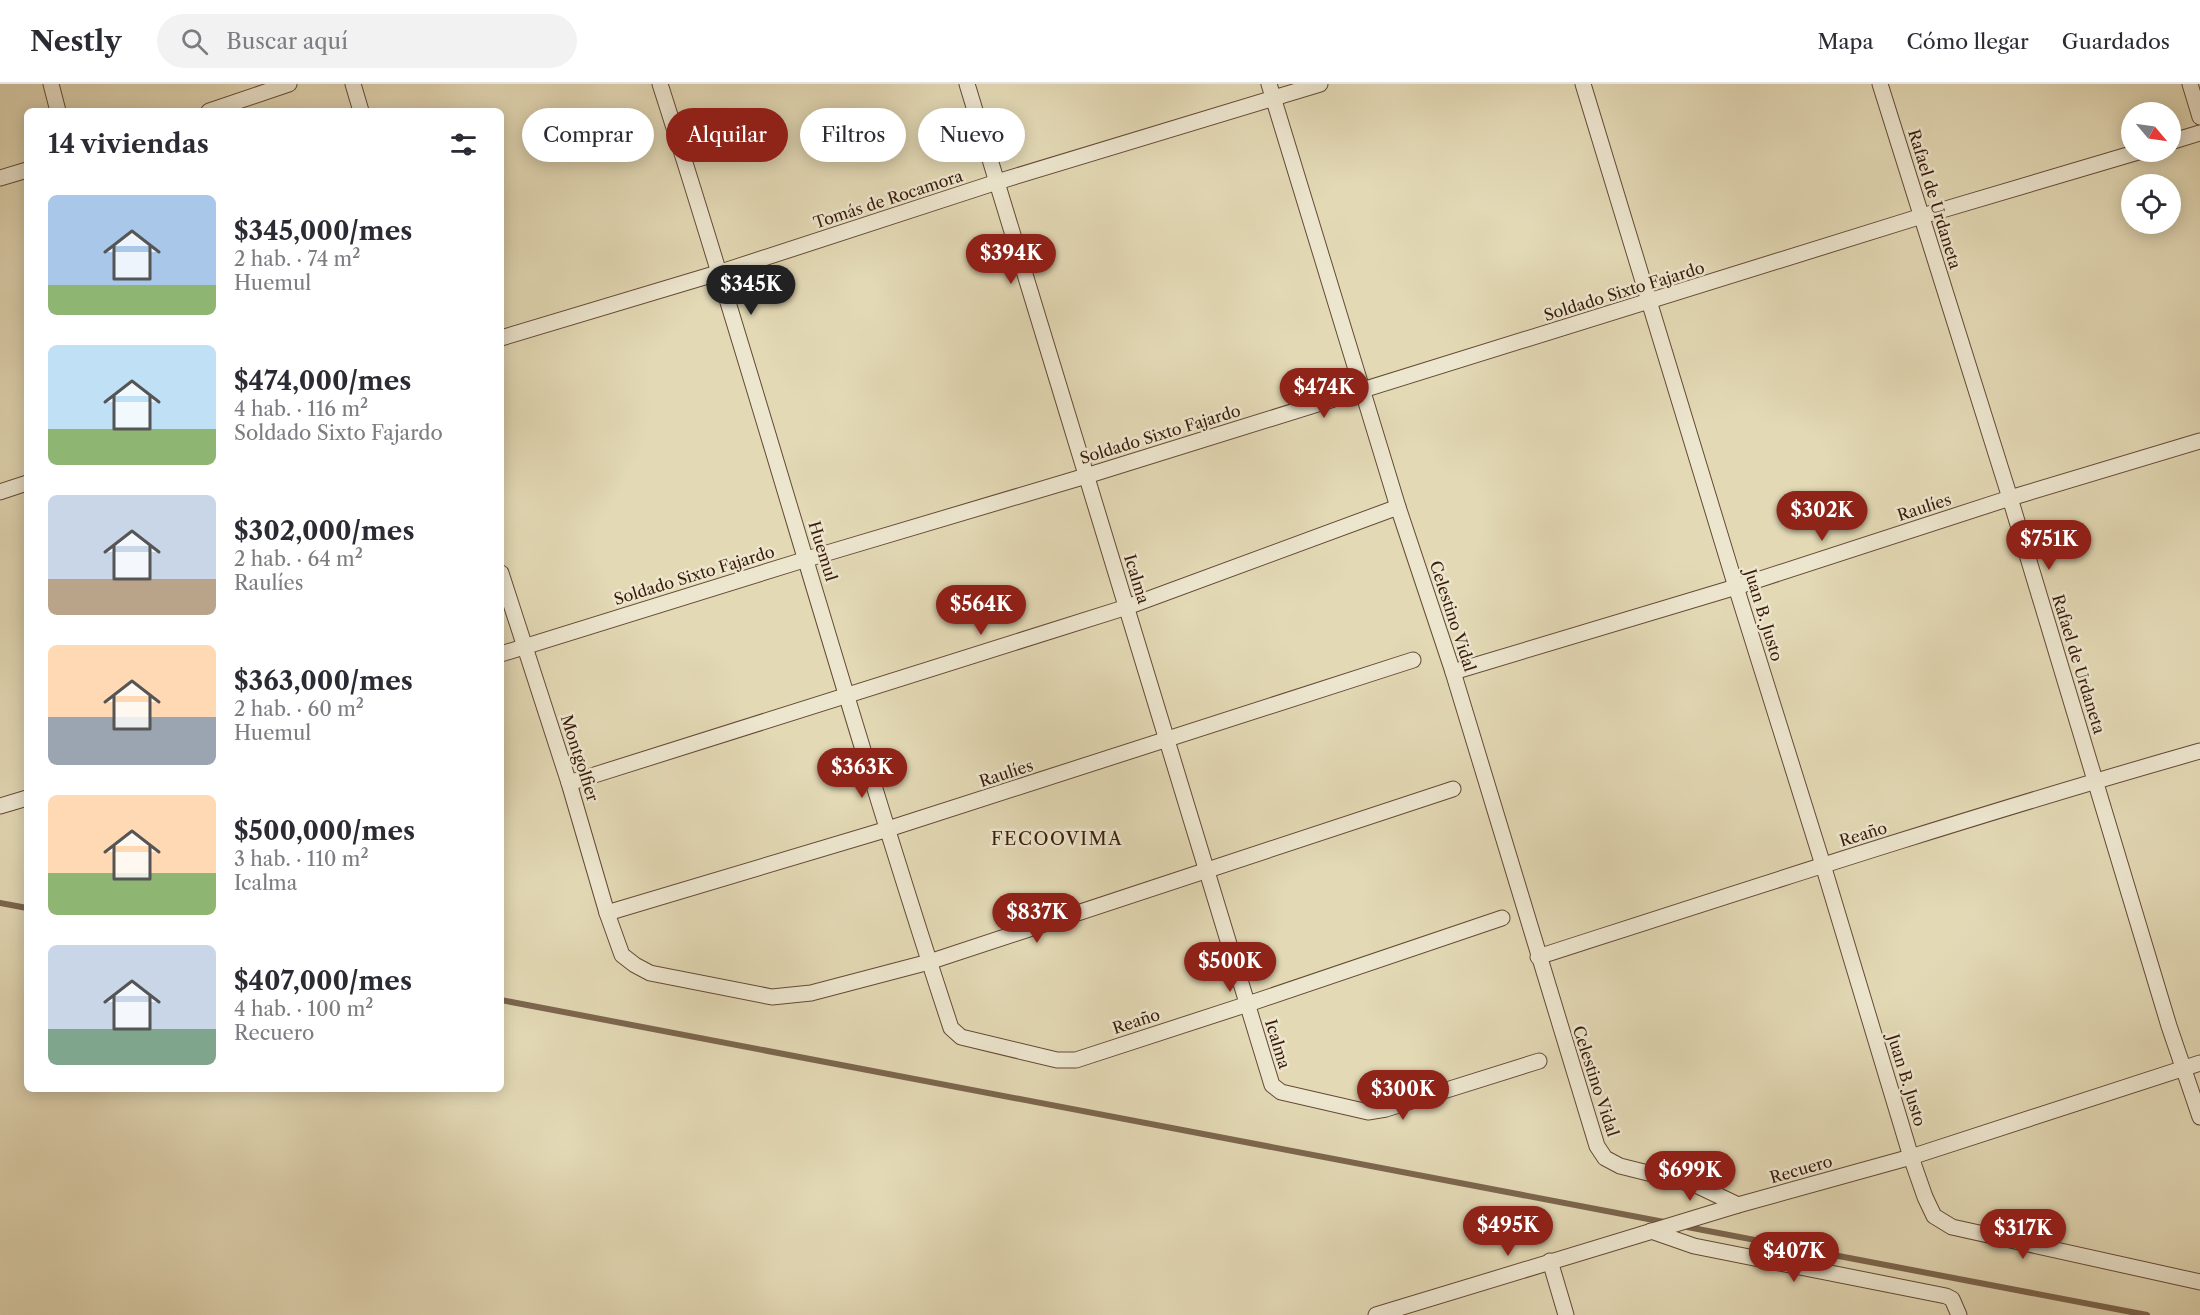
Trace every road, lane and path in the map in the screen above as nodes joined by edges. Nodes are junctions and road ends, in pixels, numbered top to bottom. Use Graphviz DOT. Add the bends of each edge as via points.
graph roads {
  1 [pos="51,84"];
  2 [pos="289,84"];
  3 [pos="353,84"];
  4 [pos="660,84"];
  5 [pos="967,84"];
  6 [pos="1320,84"];
  7 [pos="1583,84"];
  8 [pos="1880,84"];
  9 [pos="2190,84"];
  10 [pos="1272,91"];
  11 [pos="57,108"];
  12 [pos="218,108"];
  13 [pos="360,108"];
  14 [pos="2200,117"];
  15 [pos="2200,133"];
  16 [pos="2181,139"];
  17 [pos="2121,157"];
  18 [pos="24,171"];
  19 [pos="0,178"];
  20 [pos="997,182"];
  21 [pos="1922,216"];
  22 [pos="721,272"];
  23 [pos="1650,302"];
  24 [pos="504,337"];
  25 [pos="1363,390"];
  26 [pos="2200,441"];
  27 [pos="1086,476"];
  28 [pos="24,484"];
  29 [pos="0,492"];
  30 [pos="2010,498"];
  31 [pos="1398,507"];
  32 [pos="807,559"];
  33 [pos="504,583"];
  34 [pos="1736,587"];
  35 [pos="1127,607"];
  36 [pos="524,647"];
  37 [pos="504,653"];
  38 [pos="1413,660"];
  39 [pos="1453,672"];
  40 [pos="848,696"];
  41 [pos="1167,741"];
  42 [pos="2200,752"];
  43 [pos="2096,781"];
  44 [pos="569,783"];
  45 [pos="1454,789"];
  46 [pos="24,799"];
  47 [pos="0,806"];
  48 [pos="888,829"];
  49 [pos="1823,865"];
  50 [pos="1207,871"];
  51 [pos="607,913"];
  52 [pos="1502,918"];
  53 [pos="1538,957"];
  54 [pos="929,962"];
  55 [pos="1248,1004"];
  56 [pos="951,1029"];
  57 [pos="1539,1062"];
  58 [pos="2200,1063"];
  59 [pos="2184,1069"];
  60 [pos="2200,1117"];
  61 [pos="1911,1157"];
  62 [pos="1738,1205"];
  63 [pos="1651,1231"];
  64 [pos="1550,1261"];
  65 [pos="2200,1282"];
  66 [pos="1957,1311"];
  67 [pos="1376,1315"];
  68 [pos="1566,1315"];
  1 -- 11 [label="street"];
  2 -- 12 [label="street"];
  3 -- 13 [label="street"];
  4 -- 22 [label="street, Huemul"];
  5 -- 20 [label="street, Icalma"];
  6 -- 10 [label="street, Tomás de Rocamora"];
  7 -- 23 [label="street, Juan B. Justo"];
  8 -- 21 [label="street, Rafael de Urdaneta"];
  9 -- 14 [label="street"];
  10 -- 20 [label="street, Tomás de Rocamora"];
  10 -- 25 [label="street, Celestino Vidal"];
  15 -- 16 [label="street"];
  17 -- 21 [label="street, Soldado Sixto Fajardo"];
  18 -- 19 [label="street"];
  20 -- 22 [label="street, Tomás de Rocamora"];
  20 -- 27 [label="street, Icalma"];
  21 -- 23 [label="street, Soldado Sixto Fajardo"];
  21 -- 30 [label="street, Rafael de Urdaneta"];
  22 -- 24 [label="street, Tomás de Rocamora"];
  22 -- 32 [label="street, Huemul"];
  23 -- 25 [label="street, Soldado Sixto Fajardo"];
  23 -- 34 [label="street, Juan B. Justo"];
  25 -- 27 [label="street, Soldado Sixto Fajardo"];
  25 -- 31 [label="street, Celestino Vidal"];
  26 -- 30 [label="street, Raulíes"];
  27 -- 32 [label="street, Soldado Sixto Fajardo"];
  27 -- 35 [label="street, Icalma"];
  28 -- 29 [label="street"];
  30 -- 34 [label="street, Raulíes"];
  30 -- 43 [label="street, Rafael de Urdaneta"];
  31 -- 35 [label="street"];
  31 -- 39 [label="street, Celestino Vidal"];
  32 -- 36 [label="street, Soldado Sixto Fajardo"];
  32 -- 40 [label="street, Huemul"];
  33 -- 36 [label="street, Montgolfier"];
  34 -- 39 [label="street, Raulíes"];
  34 -- 49 [label="street, Juan B. Justo"];
  35 -- 40 [label="street"];
  35 -- 41 [label="street, Icalma"];
  36 -- 37 [label="street, Soldado Sixto Fajardo"];
  36 -- 44 [label="street, Montgolfier"];
  38 -- 41 [label="street, Raulíes"];
  39 -- 53 [label="street, Celestino Vidal"];
  40 -- 44 [label="street"];
  40 -- 48 [label="street, Huemul"];
  41 -- 48 [label="street, Raulíes"];
  41 -- 50 [label="street, Icalma"];
  42 -- 43 [label="street, Reaño"];
  43 -- 49 [label="street, Reaño"];
  43 -- 59 [label="street, Rafael de Urdaneta"];
  44 -- 51 [label="street, Montgolfier"];
  45 -- 50 [label="street"];
  46 -- 47 [label="street"];
  48 -- 51 [label="street, Raulíes"];
  48 -- 54 [label="street, Huemul"];
  49 -- 53 [label="street, Reaño"];
  49 -- 61 [label="street, Juan B. Justo"];
  50 -- 54 [label="street"];
  50 -- 55 [label="street, Icalma"];
  51 -- 54 [label="street, Montgolfier" via="622,955 650,973 772,997 811,993"];
  52 -- 55 [label="street, Reaño"];
  53 -- 62 [label="street, Celestino Vidal" via="1597,1146 1605,1158 1620,1166 1696,1185"];
  54 -- 56 [label="street, Huemul"];
  55 -- 56 [label="street, Reaño" via="1076,1060 1057,1060 962,1037"];
  55 -- 57 [label="street, Icalma" via="1272,1085 1281,1092 1368,1112"];
  58 -- 59 [label="street, Recuero"];
  59 -- 60 [label="street, Rafael de Urdaneta"];
  59 -- 61 [label="street, Recuero"];
  61 -- 62 [label="street, Recuero"];
  61 -- 65 [label="street, Juan B. Justo" via="1934,1216 1952,1227"];
  62 -- 63 [label="street, Recuero"];
  63 -- 64 [label="street, Recuero"];
  63 -- 66 [label="street" via="1694,1246 1946,1296 1952,1299"];
  64 -- 67 [label="street, Recuero"];
  64 -- 68 [label="street"];
}
